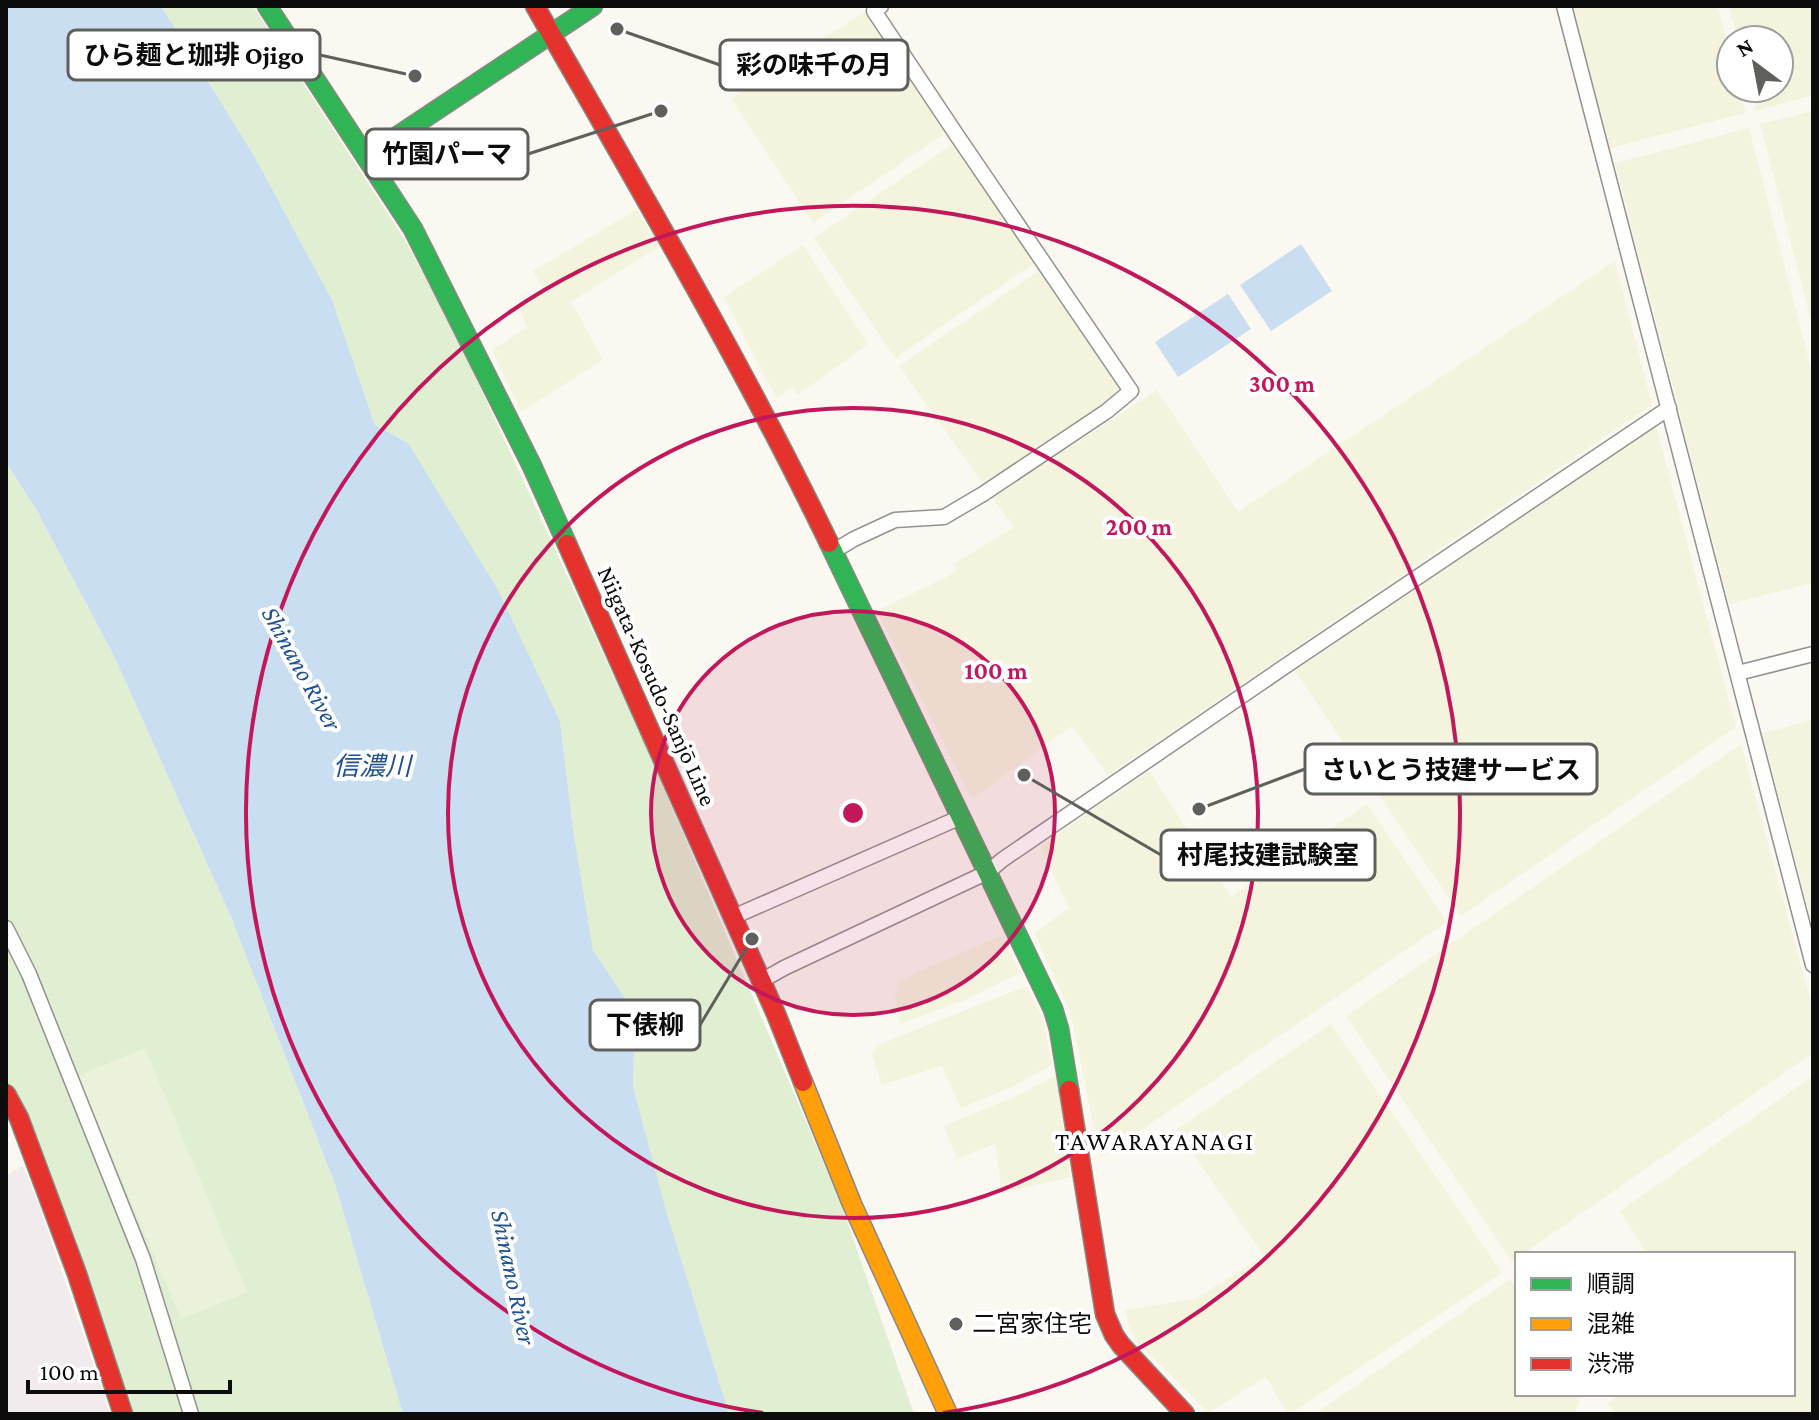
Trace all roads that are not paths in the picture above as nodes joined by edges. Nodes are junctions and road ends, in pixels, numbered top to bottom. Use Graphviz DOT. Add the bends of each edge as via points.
graph roads {
  1 [pos="267,6"];
  2 [pos="593,6"];
  3 [pos="881,6"];
  4 [pos="1564,6"];
  5 [pos="537,7"];
  6 [pos="551,35"];
  7 [pos="366,157"];
  8 [pos="1669,408"];
  9 [pos="834,551"];
  10 [pos="1813,654"];
  11 [pos="1738,673"];
  12 [pos="961,817"];
  13 [pos="988,872"];
  14 [pos="733,917"];
  15 [pos="6,928"];
  16 [pos="1813,965"];
  17 [pos="761,981"];
  18 [pos="6,1094"];
  19 [pos="123,1414"];
  20 [pos="191,1414"];
  21 [pos="948,1414"];
  22 [pos="1185,1414"];
  1 -- 7 [label="street, Niigata-Kosudo-Sanjō Line"];
  2 -- 6 [label="street"];
  3 -- 9 [label="street" via="874,11 1131,391 944,517 895,520"];
  4 -- 8 [label="street"];
  5 -- 6 [label="street"];
  6 -- 7 [label="street"];
  6 -- 9 [label="street" via="704,303"];
  7 -- 14 [label="street, Niigata-Kosudo-Sanjō Line" via="413,229 532,466"];
  8 -- 11 [label="street"];
  8 -- 13 [label="street"];
  9 -- 12 [label="street"];
  10 -- 11 [label="street"];
  11 -- 16 [label="street"];
  12 -- 13 [label="street"];
  12 -- 14 [label="street"];
  13 -- 17 [label="street"];
  13 -- 22 [label="street" via="1059,1029 1105,1314 1131,1358"];
  14 -- 17 [label="street, Niigata-Kosudo-Sanjō Line"];
  15 -- 20 [label="street" via="143,1259"];
  17 -- 21 [label="street, Niigata-Kosudo-Sanjō Line" via="852,1204"];
  18 -- 19 [label="street" via="67,1246"];
}
